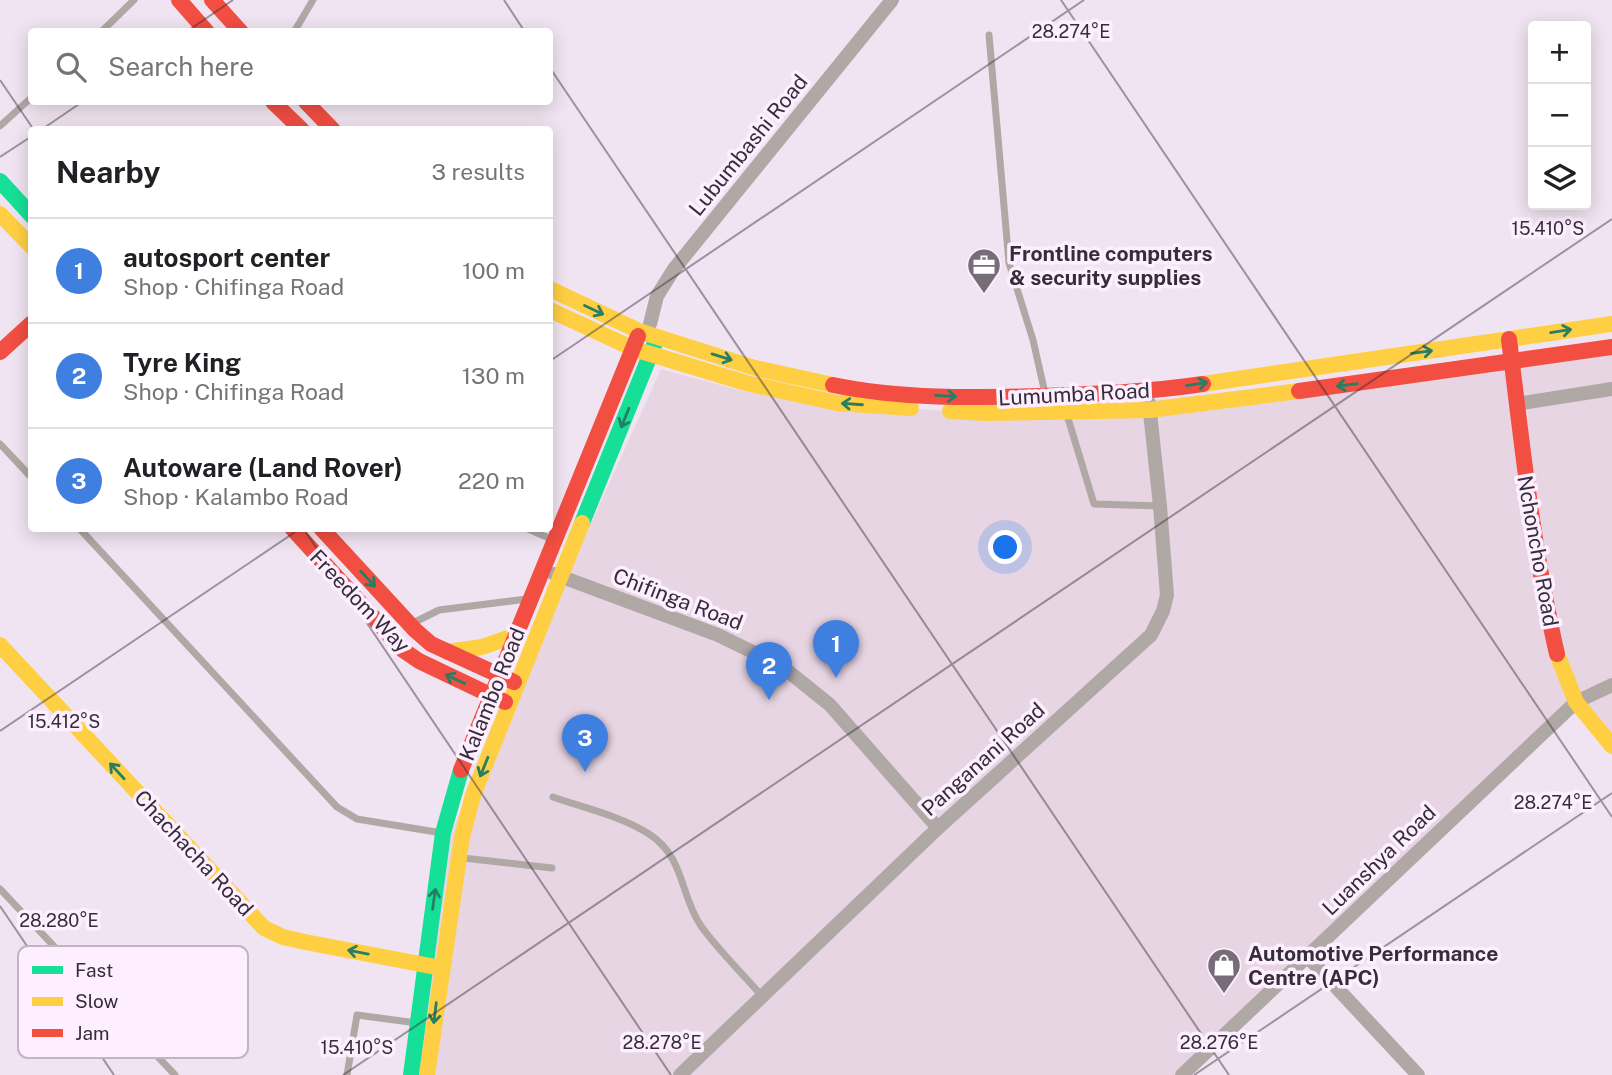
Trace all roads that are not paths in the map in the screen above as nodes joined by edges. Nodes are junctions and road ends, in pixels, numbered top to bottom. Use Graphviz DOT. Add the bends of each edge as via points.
graph roads {
  1 [pos="134,0"];
  2 [pos="179,0"];
  3 [pos="212,0"];
  4 [pos="313,0"];
  5 [pos="892,0"];
  6 [pos="105,28"];
  7 [pos="204,28"];
  8 [pos="237,28"];
  9 [pos="296,28"];
  10 [pos="989,36"];
  11 [pos="28,101"];
  12 [pos="276,105"];
  13 [pos="309,105"];
  14 [pos="0,126"];
  15 [pos="298,126"];
  16 [pos="329,126"];
  17 [pos="0,181"];
  18 [pos="28,212"];
  19 [pos="0,214"];
  20 [pos="28,243"];
  21 [pos="553,290"];
  22 [pos="553,311"];
  23 [pos="1612,324"];
  24 [pos="28,327"];
  25 [pos="649,331"];
  26 [pos="1509,339"];
  27 [pos="1612,347"];
  28 [pos="634,349"];
  29 [pos="0,352"];
  30 [pos="651,355"];
  31 [pos="1512,360"];
  32 [pos="1612,389"];
  33 [pos="1147,392"];
  34 [pos="1045,396"];
  35 [pos="1516,404"];
  36 [pos="1150,410"];
  37 [pos="1066,411"];
  38 [pos="0,444"];
  39 [pos="28,474"];
  40 [pos="1160,506"];
  41 [pos="83,532"];
  42 [pos="296,532"];
  43 [pos="325,532"];
  44 [pos="535,532"];
  45 [pos="555,541"];
  46 [pos="543,570"];
  47 [pos="561,577"];
  48 [pos="531,598"];
  49 [pos="410,625"];
  50 [pos="516,635"];
  51 [pos="0,645"];
  52 [pos="447,652"];
  53 [pos="500,676"];
  54 [pos="518,684"];
  55 [pos="1612,685"];
  56 [pos="492,696"];
  57 [pos="1576,702"];
  58 [pos="510,704"];
  59 [pos="1612,746"];
  60 [pos="553,797"];
  61 [pos="938,828"];
  62 [pos="443,833"];
  63 [pos="461,837"];
  64 [pos="459,858"];
  65 [pos="552,868"];
  66 [pos="0,889"];
  67 [pos="54,946"];
  68 [pos="1308,957"];
  69 [pos="433,966"];
  70 [pos="762,997"];
  71 [pos="418,1023"];
  72 [pos="159,1058"];
  73 [pos="175,1075"];
  74 [pos="347,1075"];
  75 [pos="411,1075"];
  76 [pos="427,1075"];
  77 [pos="680,1075"];
  78 [pos="1182,1075"];
  79 [pos="1418,1075"];
  1 -- 6 [label="lane"];
  2 -- 7 [label="main road"];
  3 -- 8 [label="main road"];
  4 -- 9 [label="lane"];
  5 -- 25 [label="street, Lubumbashi Road" via="674,269 657,296"];
  10 -- 34 [label="lane" via="1009,262"];
  11 -- 14 [label="lane"];
  12 -- 15 [label="main road"];
  13 -- 16 [label="main road"];
  17 -- 18 [label="main road"];
  19 -- 20 [label="main road"];
  21 -- 25 [label="main road, Lumumba Road, one-way"];
  22 -- 28 [label="main road, Lumumba Road"];
  26 -- 23 [label="main road, Lumumba Road, one-way"];
  24 -- 29 [label="main road"];
  25 -- 28 [label="main road, Kalambo Road"];
  25 -- 30 [label="main road, Kalambo Road"];
  25 -- 34 [label="main road, Lumumba Road, one-way" via="755,368 844,387 976,398"];
  26 -- 31 [label="main road, Nchoncho Road"];
  33 -- 26 [label="main road, Lumumba Road, one-way"];
  27 -- 31 [label="main road, Lumumba Road"];
  28 -- 30 [label="main road, Lumumba Road"];
  28 -- 45 [label="main road, Kalambo Road"];
  37 -- 30 [label="main road, Lumumba Road, one-way" via="985,413 837,403"];
  30 -- 47 [label="main road, Kalambo Road, one-way"];
  31 -- 35 [label="main road, Nchoncho Road"];
  31 -- 36 [label="main road, Lumumba Road, one-way"];
  32 -- 35 [label="street"];
  33 -- 34 [label="main road, Lumumba Road"];
  33 -- 36 [label="street, Panganani Road"];
  35 -- 57 [label="main road, Nchoncho Road" via="1546,608 1557,655"];
  36 -- 37 [label="main road, Lumumba Road"];
  36 -- 40 [label="street, Panganani Road"];
  37 -- 40 [label="lane" via="1094,504"];
  38 -- 39 [label="lane"];
  40 -- 61 [label="street, Panganani Road" via="1167,595 1152,635"];
  41 -- 62 [label="lane" via="337,807 350,817"];
  56 -- 42 [label="main road, Freedom Way, one-way" via="403,650"];
  43 -- 49 [label="main road, Freedom Way, one-way"];
  44 -- 45 [label="lane"];
  45 -- 46 [label="main road, Kalambo Road"];
  46 -- 47 [label="street, Chifinga Road"];
  46 -- 48 [label="main road, Kalambo Road"];
  47 -- 54 [label="main road, Kalambo Road"];
  47 -- 61 [label="street, Chifinga Road" via="718,635 789,672 830,705"];
  48 -- 49 [label="lane" via="439,610"];
  48 -- 50 [label="main road, Kalambo Road"];
  49 -- 52 [label="main road, Freedom Way"];
  50 -- 52 [label="main road" via="503,642"];
  50 -- 53 [label="main road, Kalambo Road"];
  69 -- 51 [label="main road, Chachacha Road, one-way" via="305,942 264,928"];
  52 -- 53 [label="main road, Freedom Way"];
  53 -- 54 [label="main road, Freedom Way"];
  53 -- 56 [label="main road, Kalambo Road"];
  54 -- 58 [label="main road, Kalambo Road"];
  55 -- 57 [label="street, Luanshya Road"];
  56 -- 58 [label="main road, Freedom Way"];
  56 -- 62 [label="main road, Kalambo Road" via="455,785"];
  57 -- 59 [label="main road, Nchoncho Road"];
  57 -- 68 [label="street, Luanshya Road"];
  58 -- 63 [label="main road, Kalambo Road, one-way"];
  60 -- 70 [label="lane" via="630,824 666,850 679,870 700,925"];
  61 -- 70 [label="street, Panganani Road"];
  62 -- 63 [label="lane"];
  69 -- 62 [label="main road, Kalambo Road, one-way"];
  63 -- 64 [label="main road, Kalambo Road"];
  64 -- 65 [label="lane"];
  64 -- 69 [label="main road, Kalambo Road"];
  66 -- 67 [label="lane"];
  68 -- 78 [label="street, Luanshya Road"];
  68 -- 79 [label="street"];
  69 -- 71 [label="main road, Kalambo Road"];
  69 -- 76 [label="main road, Kalambo Road, one-way"];
  70 -- 77 [label="street, Panganani Road"];
  71 -- 74 [label="lane" via="357,1015"];
  71 -- 75 [label="main road, Kalambo Road"];
  72 -- 73 [label="lane"];
}
